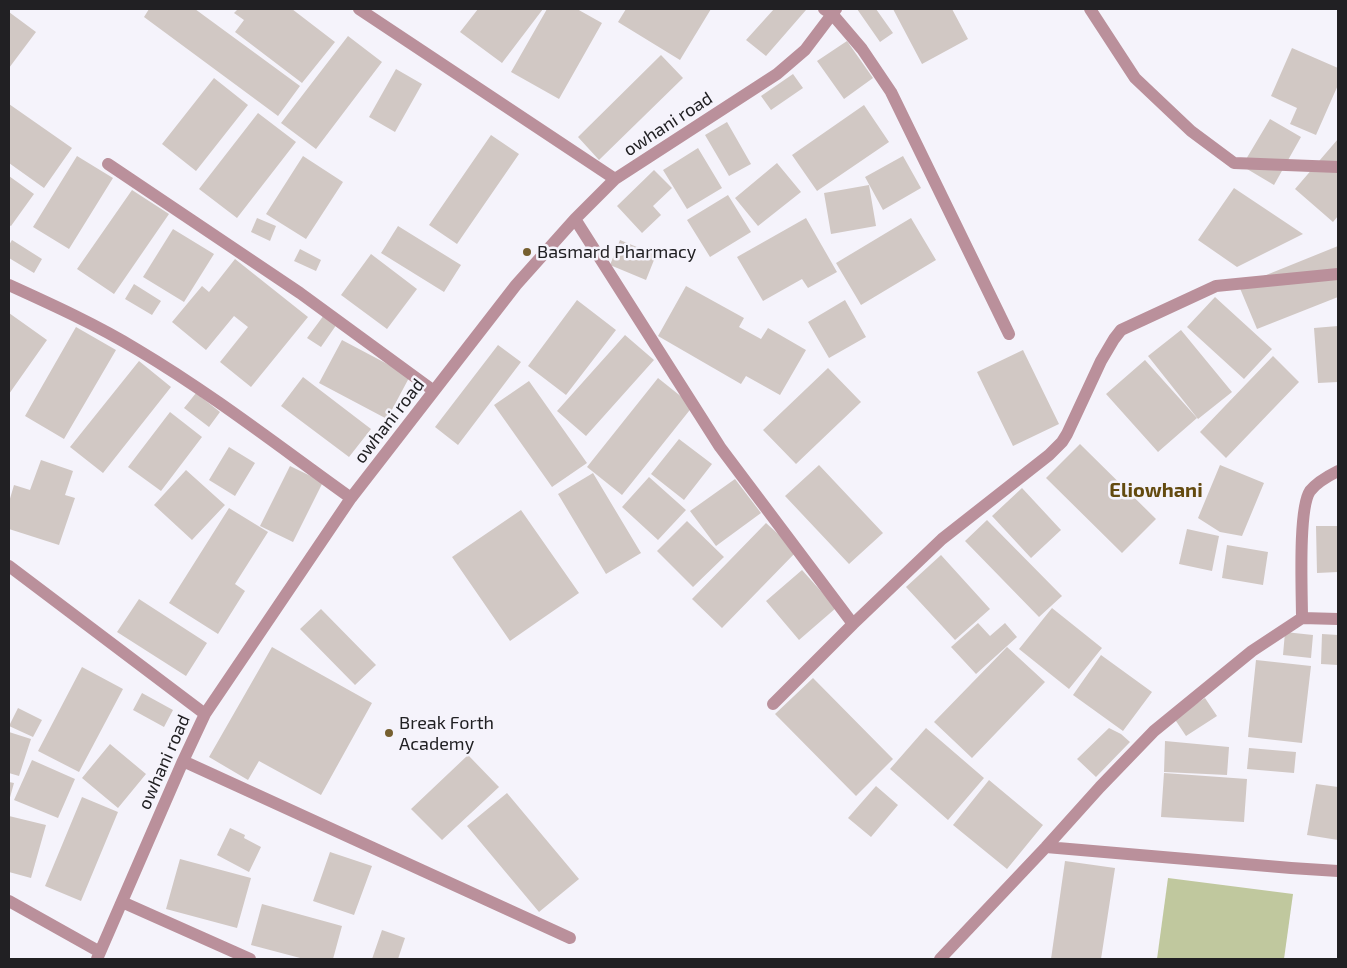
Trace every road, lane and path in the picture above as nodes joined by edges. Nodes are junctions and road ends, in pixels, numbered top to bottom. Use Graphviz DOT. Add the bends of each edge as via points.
graph roads {
  1 [pos="359,9"];
  2 [pos="1090,9"];
  3 [pos="831,11"];
  4 [pos="108,164"];
  5 [pos="1338,167"];
  6 [pos="615,179"];
  7 [pos="574,219"];
  8 [pos="1338,274"];
  9 [pos="9,285"];
  10 [pos="1009,334"];
  11 [pos="434,392"];
  12 [pos="1338,471"];
  13 [pos="351,498"];
  14 [pos="9,566"];
  15 [pos="1302,618"];
  16 [pos="1338,619"];
  17 [pos="853,624"];
  18 [pos="773,704"];
  19 [pos="205,714"];
  20 [pos="183,761"];
  21 [pos="1046,847"];
  22 [pos="1338,871"];
  23 [pos="9,901"];
  24 [pos="122,902"];
  25 [pos="570,938"];
  26 [pos="99,956"];
  27 [pos="250,959"];
  28 [pos="940,959"];
  1 -- 6 [label="street"];
  2 -- 5 [label="street" via="1135,78 1191,131 1234,163"];
  3 -- 6 [label="street, owhani road" via="805,50 777,74"];
  3 -- 10 [label="street" via="891,92"];
  4 -- 11 [label="street" via="300,292"];
  6 -- 7 [label="street, owhani road"];
  7 -- 11 [label="street, owhani road" via="516,285"];
  7 -- 17 [label="street" via="720,447"];
  8 -- 17 [label="street" via="1216,286 1121,330 1101,361 1062,442 942,539"];
  9 -- 13 [label="street" via="138,349"];
  11 -- 13 [label="street, owhani road"];
  12 -- 15 [label="street" via="1310,492 1304,508"];
  13 -- 19 [label="street, owhani road"];
  14 -- 19 [label="street"];
  15 -- 16 [label="street"];
  15 -- 21 [label="street" via="1252,652 1154,731"];
  17 -- 18 [label="street"];
  19 -- 20 [label="street, owhani road"];
  20 -- 24 [label="street, owhani road"];
  20 -- 25 [label="street"];
  21 -- 22 [label="street"];
  21 -- 28 [label="street"];
  23 -- 26 [label="street"];
  24 -- 26 [label="street, owhani road"];
  24 -- 27 [label="street"];
}
